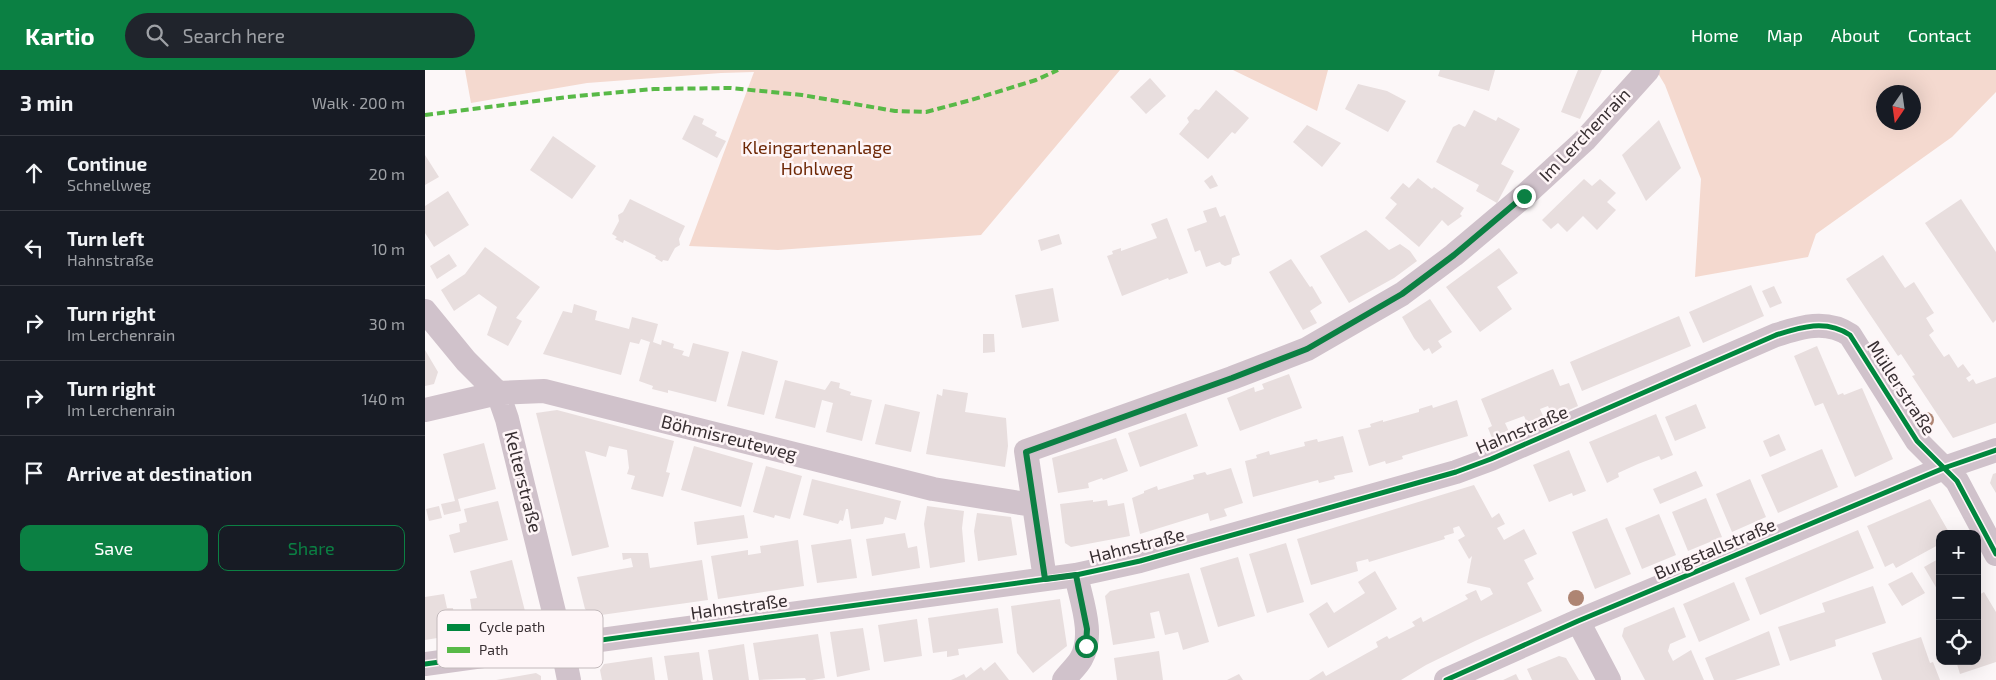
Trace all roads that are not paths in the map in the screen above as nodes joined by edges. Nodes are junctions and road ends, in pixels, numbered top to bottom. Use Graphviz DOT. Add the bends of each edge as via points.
graph roads {
  1 [pos="1648,70"];
  2 [pos="425,311"];
  3 [pos="1822,326"];
  4 [pos="498,393"];
  5 [pos="425,410"];
  6 [pos="1996,450"];
  7 [pos="1944,468"];
  8 [pos="1033,505"];
  9 [pos="1996,554"];
  10 [pos="1076,575"];
  11 [pos="1045,579"];
  12 [pos="553,610"];
  13 [pos="1578,621"];
  14 [pos="603,639"];
  15 [pos="1063,680"];
  16 [pos="1447,680"];
  17 [pos="1609,680"];
  1 -- 8 [label="street, Im Lerchenrain" via="1585,140 1524,196 1402,294 1307,349 1026,452"];
  2 -- 4 [label="street, Kelterstraße" via="465,361"];
  3 -- 7 [label="street, Müllerstraße" via="1841,329 1851,335 1917,441"];
  3 -- 10 [label="street, Hahnstraße" via="1808,326 1776,335 1491,460 1456,472 1140,561"];
  4 -- 5 [label="street, Böhmisreuteweg"];
  4 -- 8 [label="street, Böhmisreuteweg" via="543,391 933,489"];
  4 -- 12 [label="street, Kelterstraße"];
  6 -- 7 [label="street, Burgstallstraße"];
  7 -- 9 [label="street, Müllerstraße" via="1957,481"];
  7 -- 13 [label="street, Burgstallstraße"];
  8 -- 11 [label="street, Im Lerchenrain"];
  10 -- 11 [label="street, Hahnstraße"];
  10 -- 15 [label="street" via="1087,629 1086,646 1081,659"];
  11 -- 14 [label="street, Hahnstraße"];
  13 -- 16 [label="street, Burgstallstraße"];
  13 -- 17 [label="street"];
}
